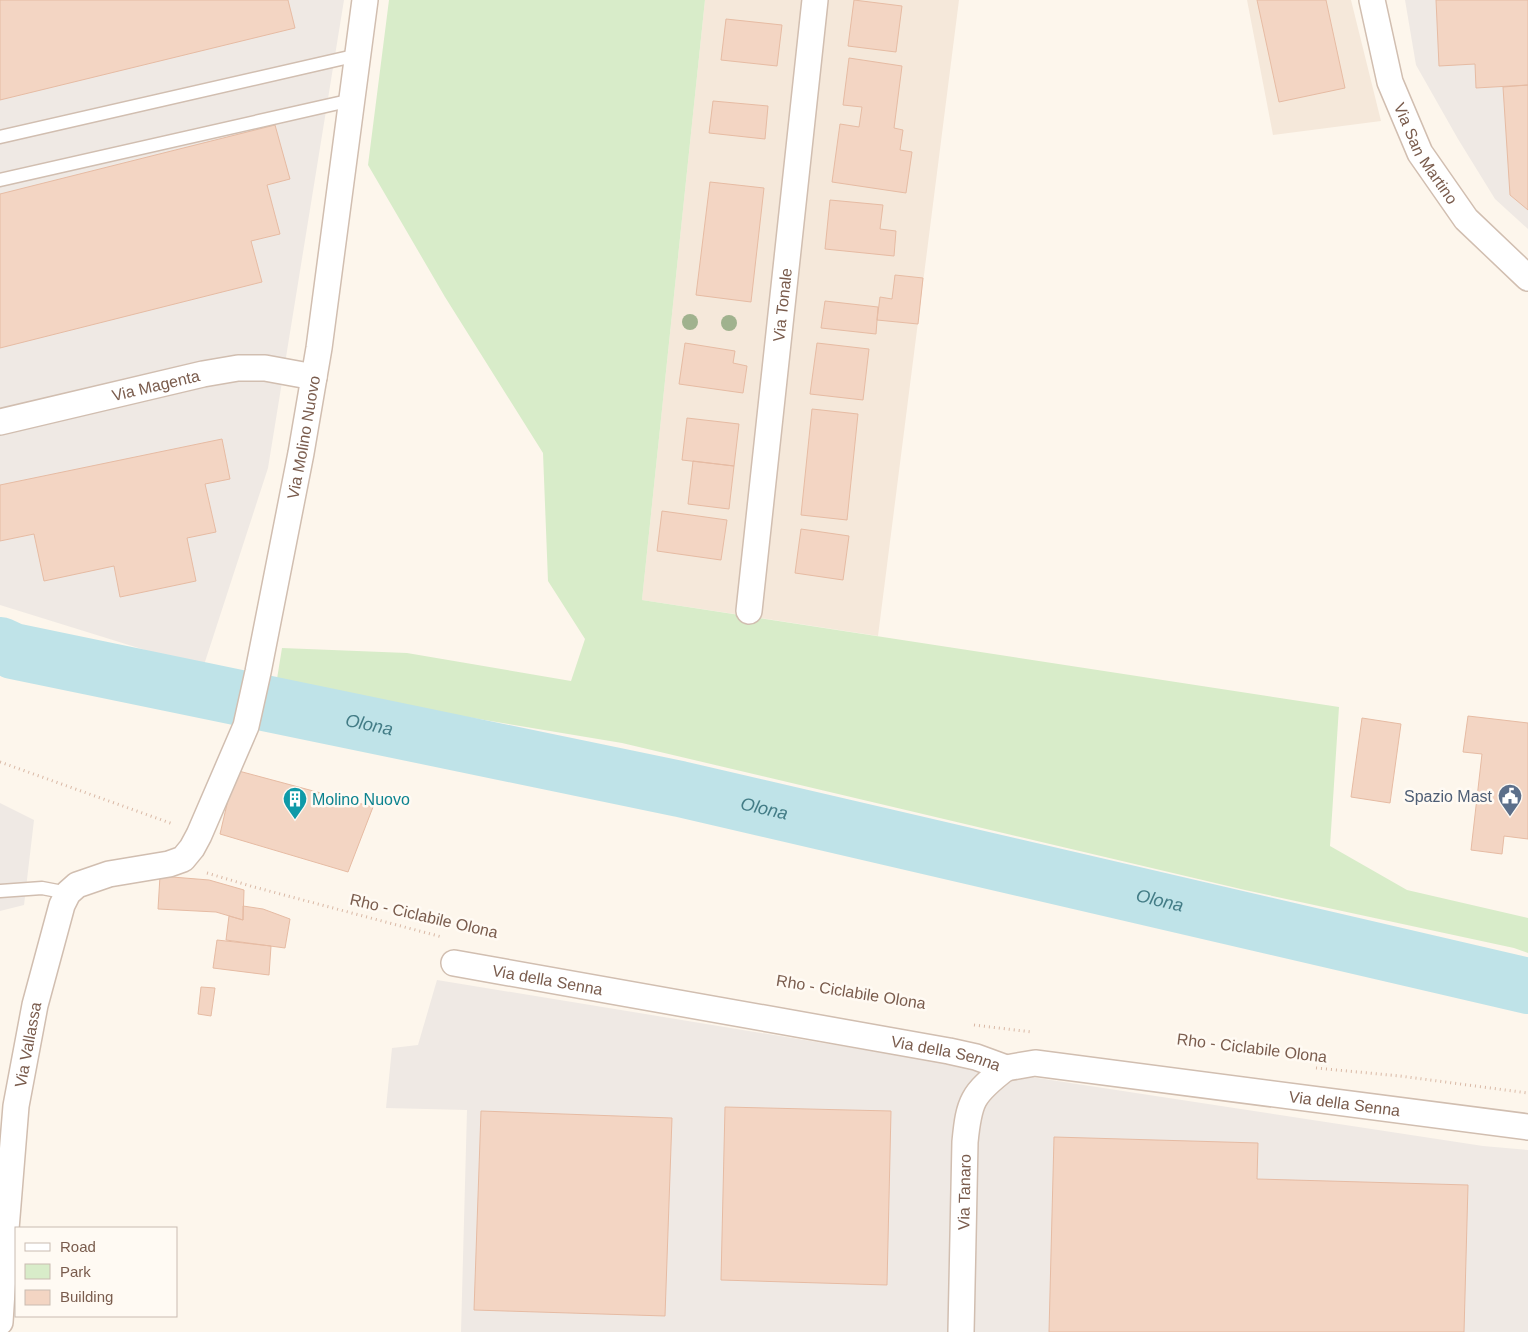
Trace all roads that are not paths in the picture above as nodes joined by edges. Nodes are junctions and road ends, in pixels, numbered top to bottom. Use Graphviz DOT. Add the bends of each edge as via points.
graph roads {
  1 [pos="365,0"];
  2 [pos="815,0"];
  3 [pos="1372,0"];
  4 [pos="358,55"];
  5 [pos="352,100"];
  6 [pos="0,137"];
  7 [pos="0,180"];
  8 [pos="1528,278"];
  9 [pos="314,377"];
  10 [pos="0,422"];
  11 [pos="749,612"];
  12 [pos="0,890"];
  13 [pos="68,894"];
  14 [pos="454,963"];
  15 [pos="1006,1068"];
  16 [pos="1528,1127"];
  17 [pos="0,1322"];
  18 [pos="961,1332"];
  1 -- 4 [label="street, Via Molino Nuovo"];
  2 -- 11 [label="street, Via Tonale"];
  3 -- 8 [label="street, Via San Martino" via="1390,82 1420,153 1466,219"];
  4 -- 5 [label="street, Via Molino Nuovo"];
  4 -- 6 [label="lane"];
  5 -- 7 [label="lane"];
  5 -- 9 [label="street, Via Molino Nuovo"];
  9 -- 10 [label="street, Via Magenta" via="266,368 238,368"];
  9 -- 13 [label="street, Via Molino Nuovo" via="246,726 199,836 183,859 109,874 77,885"];
  12 -- 13 [label="lane" via="42,888"];
  13 -- 17 [label="street, Via Vallassa" via="62,905 35,1004 16,1106"];
  14 -- 15 [label="street, Via della Senna" via="976,1057"];
  15 -- 16 [label="street, Via della Senna" via="1034,1063"];
  15 -- 18 [label="street, Via Tanaro" via="985,1084 974,1098 967,1117"];
}
